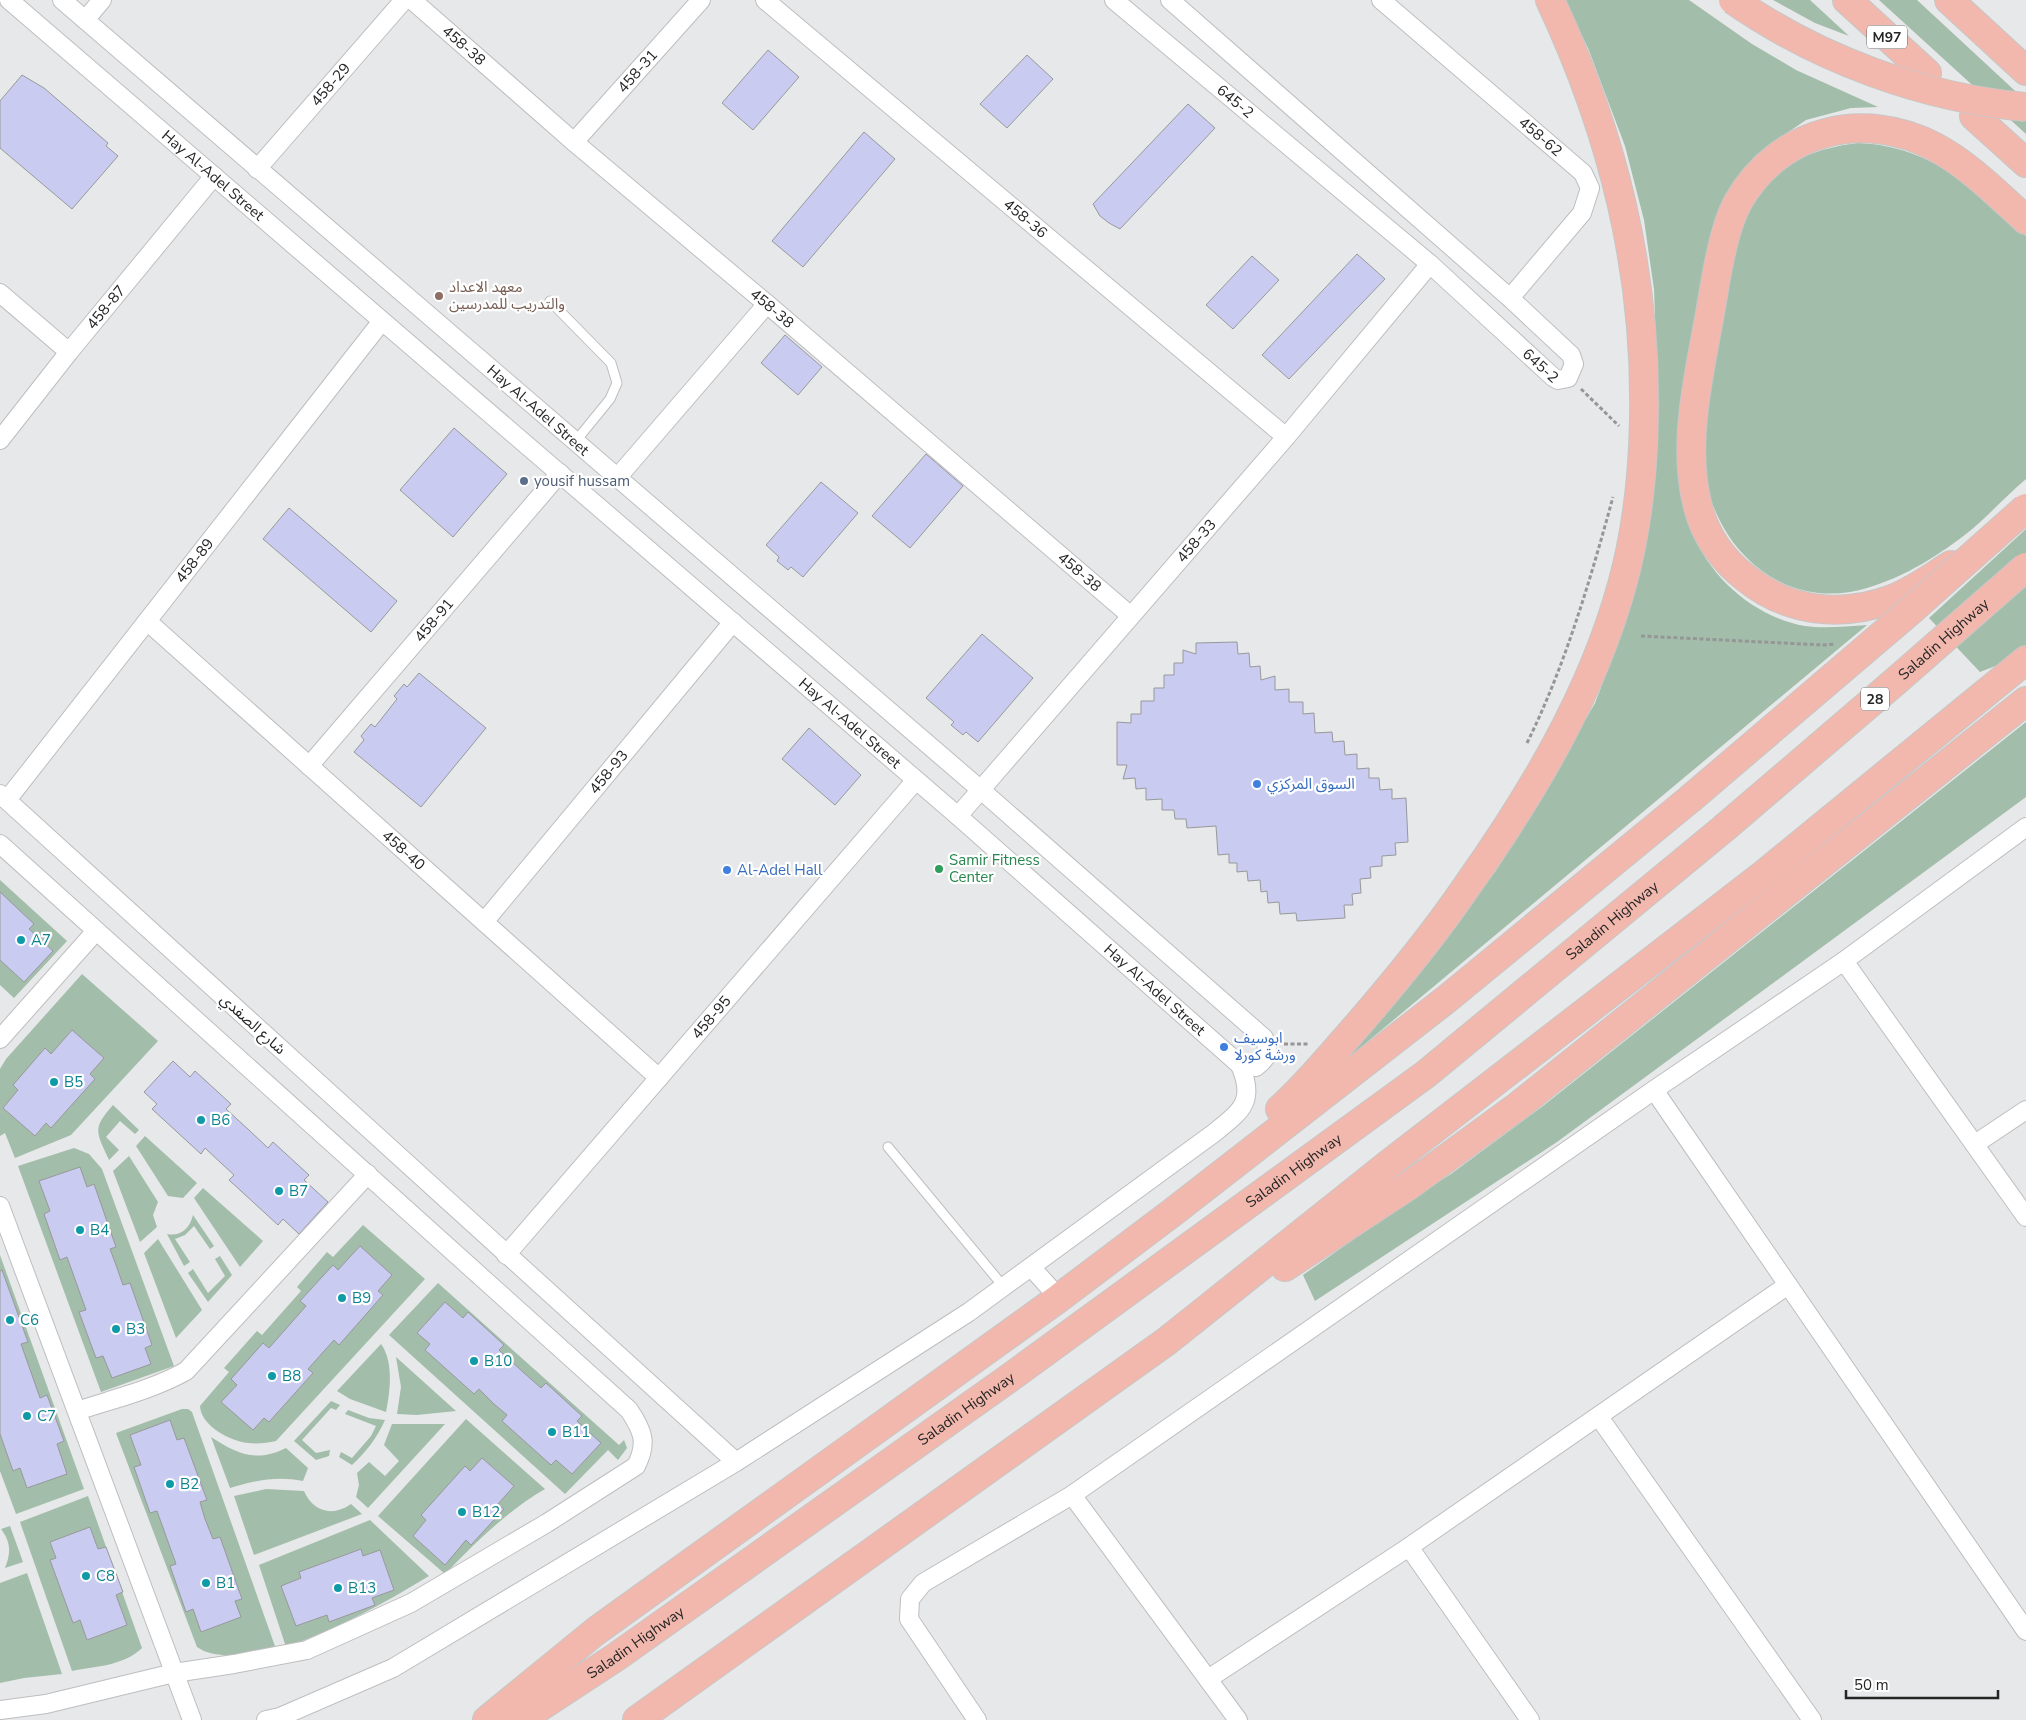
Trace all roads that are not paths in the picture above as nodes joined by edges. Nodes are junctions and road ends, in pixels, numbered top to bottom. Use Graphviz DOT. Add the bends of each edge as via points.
graph roads {
  1 [pos="8,0"];
  2 [pos="62,0"];
  3 [pos="102,0"];
  4 [pos="404,0"];
  5 [pos="412,0"];
  6 [pos="700,0"];
  7 [pos="765,0"];
  8 [pos="1114,0"];
  9 [pos="1170,0"];
  10 [pos="1381,0"];
  11 [pos="1550,0"];
  12 [pos="1733,0"];
  13 [pos="1847,0"];
  14 [pos="1949,0"];
  15 [pos="85,20"];
  16 [pos="2026,71"];
  17 [pos="1927,73"];
  18 [pos="2026,107"];
  19 [pos="1974,116"];
  20 [pos="574,142"];
  21 [pos="2026,163"];
  22 [pos="257,169"];
  23 [pos="214,176"];
  24 [pos="2026,220"];
  25 [pos="1463,257"];
  26 [pos="1430,264"];
  27 [pos="1446,278"];
  28 [pos="0,293"];
  29 [pos="1510,298"];
  30 [pos="550,300"];
  31 [pos="767,304"];
  32 [pos="382,321"];
  33 [pos="69,352"];
  34 [pos="1286,437"];
  35 [pos="0,440"];
  36 [pos="575,442"];
  37 [pos="560,473"];
  38 [pos="618,478"];
  39 [pos="2026,508"];
  40 [pos="1989,541"];
  41 [pos="2026,567"];
  42 [pos="1131,616"];
  43 [pos="147,622"];
  44 [pos="733,622"];
  45 [pos="2026,660"];
  46 [pos="2026,701"];
  47 [pos="309,766"];
  48 [pos="916,780"];
  49 [pos="981,790"];
  50 [pos="4,797"];
  51 [pos="958,816"];
  52 [pos="2026,827"];
  53 [pos="0,844"];
  54 [pos="484,922"];
  55 [pos="96,931"];
  56 [pos="1844,962"];
  57 [pos="0,1039"];
  58 [pos="1240,1065"];
  59 [pos="659,1078"];
  60 [pos="1654,1090"];
  61 [pos="2026,1110"];
  62 [pos="1975,1144"];
  63 [pos="888,1146"];
  64 [pos="368,1174"];
  65 [pos="0,1206"];
  66 [pos="1173,1212"];
  67 [pos="2026,1217"];
  68 [pos="506,1255"];
  69 [pos="1031,1266"];
  70 [pos="1788,1285"];
  71 [pos="1003,1286"];
  72 [pos="1059,1298"];
  73 [pos="1167,1341"];
  74 [pos="77,1411"];
  75 [pos="1599,1417"];
  76 [pos="736,1462"];
  77 [pos="1072,1495"];
  78 [pos="1409,1547"];
  79 [pos="2026,1631"];
  80 [pos="174,1673"];
  81 [pos="1208,1679"];
  82 [pos="0,1710"];
  83 [pos="646,1715"];
  84 [pos="192,1720"];
  85 [pos="266,1720"];
  86 [pos="487,1720"];
  87 [pos="520,1720"];
  88 [pos="977,1720"];
  89 [pos="1238,1720"];
  90 [pos="1530,1720"];
  91 [pos="1812,1720"];
  1 -- 23 [label="street, Hay Al-Adel Street"];
  2 -- 15 [label="street, Hay Al-Adel Street"];
  3 -- 15 [label="street"];
  4 -- 22 [label="street, 458-29"];
  5 -- 20 [label="street, 458-38"];
  6 -- 20 [label="street, 458-31"];
  7 -- 34 [label="street, 458-36"];
  8 -- 26 [label="street, 645-2"];
  9 -- 25 [label="street, 645-2"];
  10 -- 29 [label="street, 458-62" via="1583,173 1590,188 1582,213"];
  11 -- 66 [label="highway" via="1579,67 1606,143 1630,239 1637,283 1645,378 1644,440 1640,493 1623,584 1582,694 1546,762 1447,916 1302,1089 1234,1150"];
  12 -- 18 [label="highway, bridge" via="1806,42 1861,68 1960,96"];
  13 -- 17 [label="highway, M97"];
  14 -- 16 [label="highway"];
  15 -- 22 [label="street, Hay Al-Adel Street"];
  19 -- 21 [label="highway"];
  20 -- 31 [label="street, 458-38"];
  22 -- 36 [label="street, Hay Al-Adel Street"];
  23 -- 32 [label="street, Hay Al-Adel Street"];
  23 -- 33 [label="street, 458-87"];
  24 -- 40 [label="highway, bridge" via="1959,162 1934,146 1886,130 1857,127 1833,131 1808,138 1773,159 1756,175 1737,204 1722,253 1692,428 1694,484 1704,526 1732,567 1760,590 1791,604 1824,610 1893,599"];
  25 -- 27 [label="street"];
  25 -- 29 [label="street, 645-2"];
  26 -- 27 [label="street, 645-2"];
  26 -- 34 [label="street, 458-33"];
  27 -- 29 [label="street, 645-2" via="1553,377 1558,380 1568,378 1574,364 1571,355"];
  28 -- 33 [label="street"];
  30 -- 36 [label="lane" via="611,363 617,383 610,399"];
  31 -- 38 [label="street"];
  31 -- 42 [label="street, 458-38"];
  32 -- 37 [label="street, Hay Al-Adel Street"];
  32 -- 43 [label="street, 458-89"];
  33 -- 35 [label="street, 458-87"];
  34 -- 42 [label="street, 458-33"];
  36 -- 38 [label="street, Hay Al-Adel Street"];
  37 -- 44 [label="street, Hay Al-Adel Street"];
  37 -- 47 [label="street, 458-91"];
  38 -- 49 [label="street, Hay Al-Adel Street"];
  39 -- 40 [label="highway, bridge"];
  40 -- 66 [label="highway, bridge" via="1690,799 1448,998"];
  41 -- 87 [label="highway, Saladin Highway / 28, bridge" via="1722,829 1426,1074 1008,1380 616,1657"];
  42 -- 49 [label="street, 458-33"];
  43 -- 47 [label="street, 458-40"];
  43 -- 50 [label="street, 458-89"];
  44 -- 48 [label="street, Hay Al-Adel Street"];
  44 -- 54 [label="street, 458-93"];
  45 -- 73 [label="highway" via="1764,874 1390,1162"];
  46 -- 73 [label="highway" via="1466,1146 1340,1232"];
  47 -- 54 [label="street, 458-40"];
  48 -- 51 [label="street, Hay Al-Adel Street"];
  48 -- 59 [label="street, 458-95"];
  49 -- 51 [label="street, 458-33"];
  49 -- 58 [label="street, Hay Al-Adel Street" via="1264,1038 1268,1049 1265,1060 1256,1067"];
  50 -- 68 [label="street, شارع الصفدي"];
  51 -- 58 [label="street, Hay Al-Adel Street"];
  52 -- 56 [label="street"];
  53 -- 55 [label="street"];
  54 -- 59 [label="street, 458-40"];
  55 -- 57 [label="street"];
  55 -- 64 [label="street"];
  56 -- 60 [label="street"];
  56 -- 62 [label="street"];
  58 -- 69 [label="street" via="1246,1088 1241,1111"];
  59 -- 68 [label="street, 458-95"];
  60 -- 70 [label="street"];
  60 -- 77 [label="street"];
  61 -- 62 [label="street"];
  62 -- 67 [label="street"];
  63 -- 71 [label="lane"];
  64 -- 74 [label="street" via="186,1371 147,1389"];
  64 -- 80 [label="street" via="629,1410 642,1433 642,1454 636,1466 547,1524 411,1603 307,1650"];
  65 -- 74 [label="street"];
  66 -- 72 [label="highway"];
  68 -- 76 [label="street, شارع الصفدي"];
  69 -- 71 [label="street"];
  69 -- 72 [label="street"];
  70 -- 75 [label="street"];
  70 -- 79 [label="street"];
  71 -- 76 [label="street" via="969,1312"];
  72 -- 86 [label="highway" via="596,1631"];
  73 -- 83 [label="highway"];
  74 -- 80 [label="street"];
  75 -- 78 [label="street"];
  75 -- 91 [label="street"];
  76 -- 85 [label="street" via="393,1668 280,1717"];
  77 -- 81 [label="street"];
  77 -- 88 [label="street" via="923,1583 910,1599 908,1619"];
  78 -- 81 [label="street"];
  78 -- 90 [label="street"];
  80 -- 82 [label="street" via="46,1704"];
  80 -- 84 [label="street"];
  81 -- 89 [label="street"];
}
